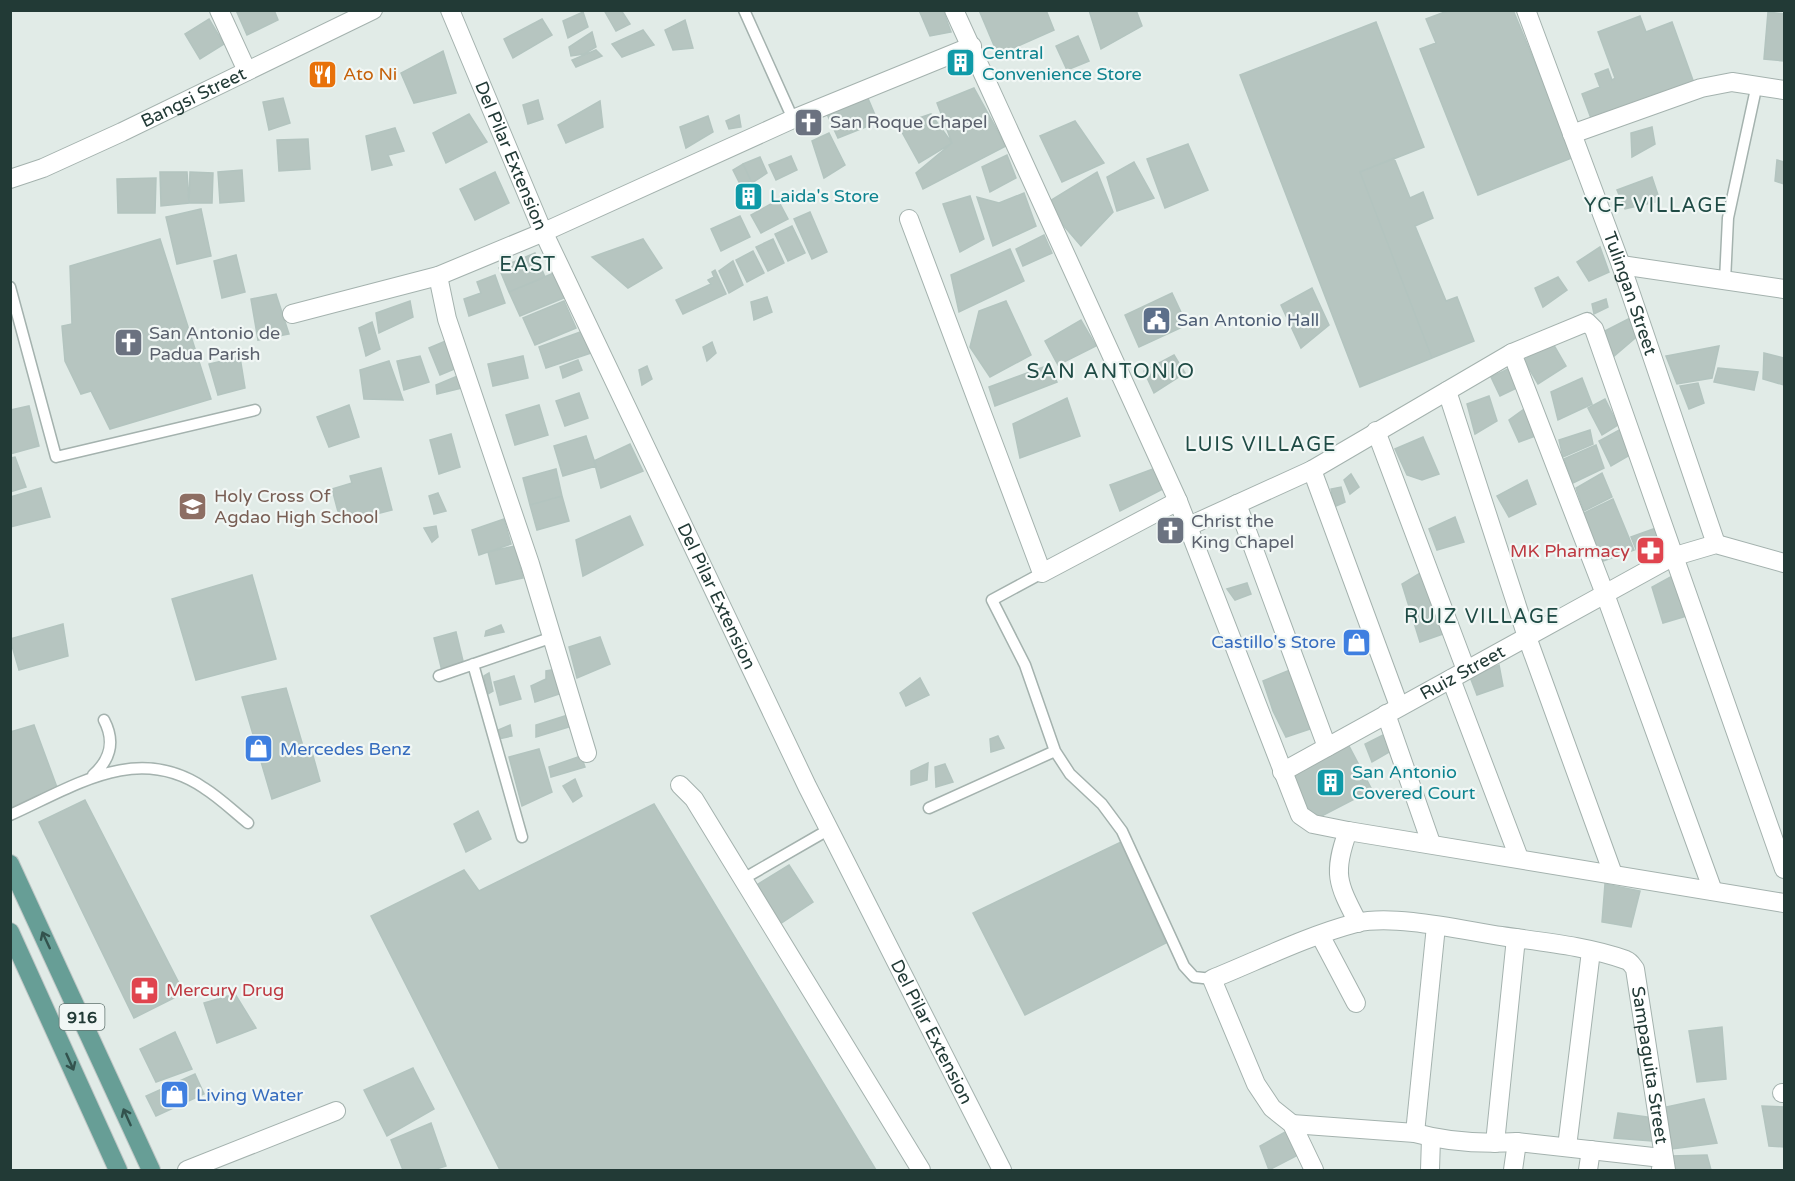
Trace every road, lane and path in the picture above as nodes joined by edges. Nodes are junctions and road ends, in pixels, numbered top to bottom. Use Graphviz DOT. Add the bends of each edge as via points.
graph roads {
  1 [pos="219,10"];
  2 [pos="373,10"];
  3 [pos="450,10"];
  4 [pos="744,10"];
  5 [pos="954,10"];
  6 [pos="1526,10"];
  7 [pos="972,46"];
  8 [pos="247,71"];
  9 [pos="1757,84"];
  10 [pos="1785,90"];
  11 [pos="793,119"];
  12 [pos="1572,134"];
  13 [pos="10,179"];
  14 [pos="909,219"];
  15 [pos="544,232"];
  16 [pos="1622,265"];
  17 [pos="438,276"];
  18 [pos="1725,281"];
  19 [pos="10,287"];
  20 [pos="1785,289"];
  21 [pos="292,314"];
  22 [pos="1512,353"];
  23 [pos="1447,391"];
  24 [pos="255,410"];
  25 [pos="1376,431"];
  26 [pos="1312,470"];
  27 [pos="1178,501"];
  28 [pos="1237,504"];
  29 [pos="1189,526"];
  30 [pos="1716,544"];
  31 [pos="1672,557"];
  32 [pos="1785,562"];
  33 [pos="1042,573"];
  34 [pos="1605,594"];
  35 [pos="553,637"];
  36 [pos="1527,637"];
  37 [pos="473,664"];
  38 [pos="1459,674"];
  39 [pos="439,676"];
  40 [pos="1392,710"];
  41 [pos="104,720"];
  42 [pos="1327,747"];
  43 [pos="1054,751"];
  44 [pos="587,753"];
  45 [pos="1282,772"];
  46 [pos="88,779"];
  47 [pos="680,785"];
  48 [pos="929,808"];
  49 [pos="10,815"];
  50 [pos="248,823"];
  51 [pos="828,830"];
  52 [pos="1348,831"];
  53 [pos="522,837"];
  54 [pos="1431,843"];
  55 [pos="1519,858"];
  56 [pos="10,864"];
  57 [pos="1785,869"];
  58 [pos="1613,874"];
  59 [pos="742,879"];
  60 [pos="1713,891"];
  61 [pos="1785,903"];
  62 [pos="1358,923"];
  63 [pos="1436,926"];
  64 [pos="10,932"];
  65 [pos="1320,935"];
  66 [pos="1516,938"];
  67 [pos="1592,951"];
  68 [pos="1212,979"];
  69 [pos="69,990"];
  70 [pos="43,1001"];
  71 [pos="1356,1003"];
  72 [pos="336,1111"];
  73 [pos="1292,1124"];
  74 [pos="1423,1135"];
  75 [pos="1517,1142"];
  76 [pos="1495,1143"];
  77 [pos="1567,1147"];
  78 [pos="1591,1150"];
  79 [pos="1663,1166"];
  80 [pos="118,1170"];
  81 [pos="151,1170"];
  82 [pos="187,1170"];
  83 [pos="921,1170"];
  84 [pos="1002,1170"];
  85 [pos="1314,1170"];
  86 [pos="1430,1170"];
  87 [pos="1513,1170"];
  88 [pos="1588,1170"];
  1 -- 8 [label="street"];
  2 -- 8 [label="street, Bangsi Street"];
  3 -- 15 [label="street, Del Pilar Extension"];
  4 -- 11 [label="lane"];
  5 -- 7 [label="street"];
  6 -- 12 [label="street, Tulingan Street"];
  7 -- 11 [label="street"];
  7 -- 27 [label="street"];
  8 -- 13 [label="street, Bangsi Street" via="92,145"];
  9 -- 10 [label="street"];
  9 -- 12 [label="street" via="1732,82 1701,88"];
  9 -- 18 [label="lane" via="1728,219"];
  11 -- 15 [label="street"];
  12 -- 16 [label="street, Tulingan Street"];
  14 -- 33 [label="street"];
  15 -- 17 [label="street"];
  15 -- 51 [label="street, Del Pilar Extension"];
  16 -- 18 [label="street"];
  16 -- 30 [label="street, Tulingan Street"];
  17 -- 21 [label="street"];
  17 -- 35 [label="street" via="447,319"];
  18 -- 20 [label="street"];
  19 -- 24 [label="lane" via="56,457"];
  22 -- 23 [label="street"];
  22 -- 31 [label="street" via="1587,322 1594,329"];
  22 -- 34 [label="street"];
  23 -- 25 [label="street"];
  23 -- 36 [label="street"];
  25 -- 26 [label="street"];
  25 -- 38 [label="street"];
  26 -- 28 [label="street"];
  26 -- 40 [label="street"];
  27 -- 29 [label="street"];
  27 -- 33 [label="street"];
  28 -- 29 [label="street"];
  28 -- 42 [label="street"];
  29 -- 45 [label="street"];
  30 -- 31 [label="street, Ruiz Street"];
  30 -- 32 [label="street"];
  31 -- 34 [label="street, Ruiz Street"];
  31 -- 57 [label="street"];
  33 -- 43 [label="lane" via="992,600 1025,665"];
  34 -- 36 [label="street, Ruiz Street"];
  34 -- 60 [label="street"];
  35 -- 37 [label="lane"];
  35 -- 44 [label="street"];
  36 -- 38 [label="street, Ruiz Street"];
  36 -- 58 [label="street"];
  37 -- 39 [label="lane"];
  37 -- 53 [label="lane"];
  38 -- 40 [label="street, Ruiz Street"];
  38 -- 55 [label="street"];
  40 -- 42 [label="street, Ruiz Street"];
  40 -- 54 [label="street"];
  41 -- 46 [label="lane" via="111,735 111,748 105,763"];
  42 -- 45 [label="street, Ruiz Street"];
  43 -- 48 [label="lane"];
  43 -- 68 [label="lane" via="1122,831 1184,966 1194,977"];
  45 -- 52 [label="street" via="1300,815 1313,825"];
  46 -- 49 [label="lane"];
  46 -- 50 [label="lane" via="121,768 182,776"];
  47 -- 59 [label="street" via="694,799"];
  51 -- 59 [label="lane"];
  51 -- 84 [label="street, Del Pilar Extension"];
  52 -- 54 [label="street"];
  52 -- 62 [label="street" via="1338,857 1338,871 1343,894"];
  54 -- 55 [label="street"];
  55 -- 58 [label="street"];
  69 -- 56 [label="main road, 916, one-way"];
  58 -- 60 [label="street"];
  59 -- 83 [label="street"];
  60 -- 61 [label="street"];
  62 -- 63 [label="street"];
  62 -- 65 [label="street"];
  63 -- 66 [label="street"];
  63 -- 74 [label="street"];
  64 -- 70 [label="main road, 916"];
  65 -- 68 [label="street"];
  65 -- 71 [label="street"];
  66 -- 67 [label="street"];
  66 -- 76 [label="street"];
  67 -- 77 [label="street"];
  67 -- 79 [label="street, Sampaguita Street" via="1629,961 1635,969"];
  68 -- 73 [label="street" via="1256,1084 1272,1108"];
  69 -- 70 [label="main road"];
  81 -- 69 [label="main road, 916, one-way"];
  70 -- 80 [label="main road, 916, one-way"];
  72 -- 82 [label="street"];
  73 -- 74 [label="street"];
  73 -- 85 [label="street"];
  74 -- 76 [label="street"];
  74 -- 86 [label="street"];
  75 -- 76 [label="street"];
  75 -- 77 [label="street"];
  75 -- 87 [label="street"];
  77 -- 78 [label="street"];
  78 -- 79 [label="street"];
  78 -- 88 [label="street"];
}
